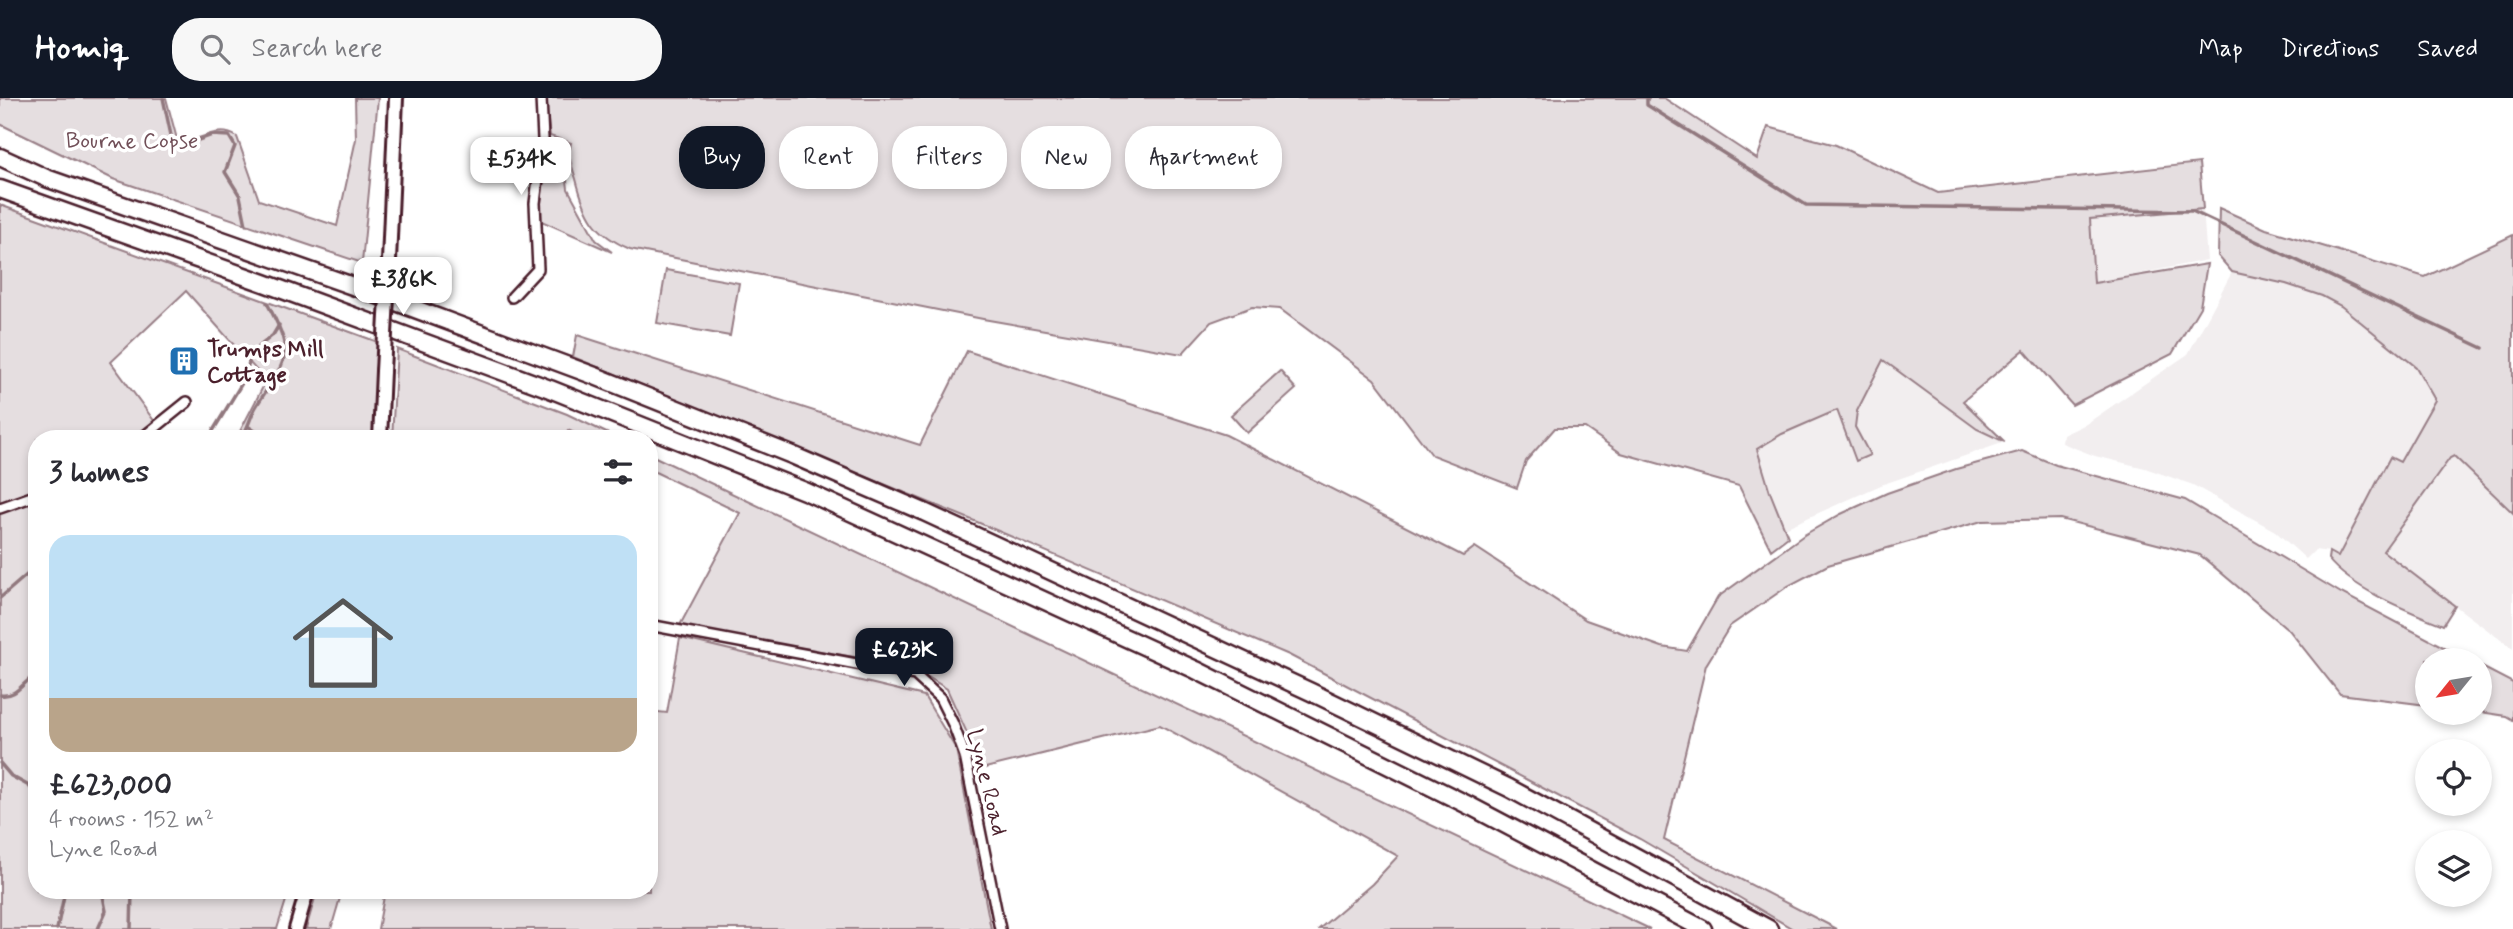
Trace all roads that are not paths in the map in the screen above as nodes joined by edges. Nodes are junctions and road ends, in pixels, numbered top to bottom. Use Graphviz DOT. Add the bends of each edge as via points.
graph roads {
  1 [pos="396,98"];
  2 [pos="541,98"];
  3 [pos="0,157"];
  4 [pos="0,189"];
  5 [pos="512,297"];
  6 [pos="187,402"];
  7 [pos="152,430"];
  8 [pos="380,430"];
  9 [pos="652,430"];
  10 [pos="658,432"];
  11 [pos="28,498"];
  12 [pos="0,509"];
  13 [pos="658,627"];
  14 [pos="305,899"];
  15 [pos="296,929"];
  16 [pos="1000,929"];
  17 [pos="1703,929"];
  18 [pos="1769,929"];
  1 -- 8 [label="street, bridge"];
  2 -- 5 [label="street" via="543,139 535,202 537,269"];
  3 -- 18 [label="highway" via="46,178 595,376 924,512 1509,788"];
  4 -- 9 [label="highway"];
  6 -- 7 [label="street"];
  10 -- 17 [label="highway" via="807,492 1196,670 1472,807"];
  11 -- 12 [label="street"];
  13 -- 16 [label="street, Lyne Road" via="915,675 940,698 965,756"];
  14 -- 15 [label="street"];
}
